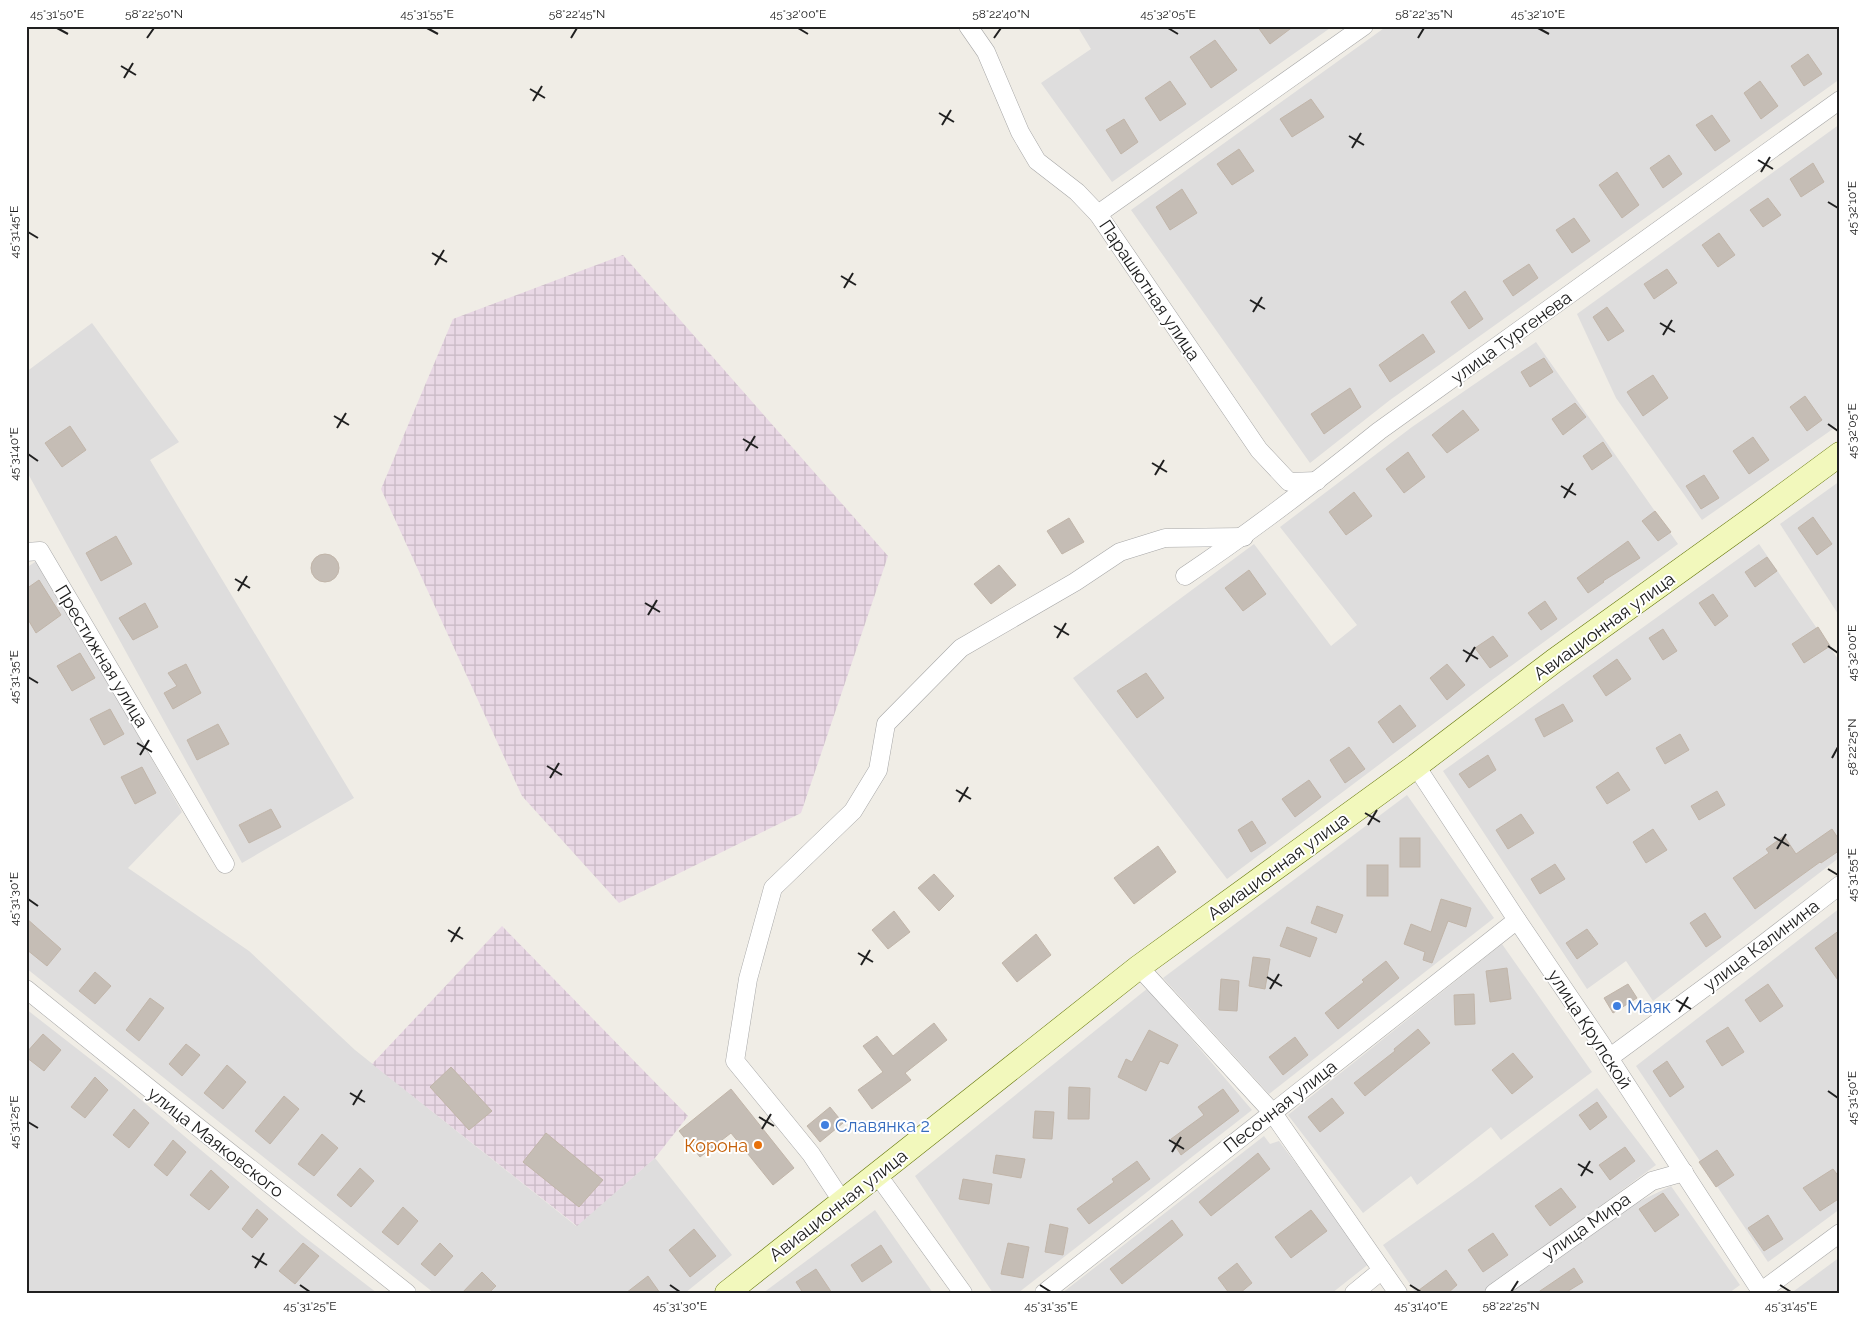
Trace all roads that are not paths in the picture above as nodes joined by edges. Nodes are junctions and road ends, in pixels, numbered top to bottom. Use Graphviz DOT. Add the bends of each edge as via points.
graph roads {
  1 [pos="968,26"];
  2 [pos="1364,26"];
  3 [pos="1840,100"];
  4 [pos="1098,214"];
  5 [pos="1840,454"];
  6 [pos="1317,481"];
  7 [pos="1244,537"];
  8 [pos="33,551"];
  9 [pos="1185,576"];
  10 [pos="1416,766"];
  11 [pos="225,864"];
  12 [pos="1840,885"];
  13 [pos="1517,920"];
  14 [pos="1139,967"];
  15 [pos="26,989"];
  16 [pos="1609,1058"];
  17 [pos="1272,1112"];
  18 [pos="1684,1172"];
  19 [pos="877,1174"];
  20 [pos="842,1201"];
  21 [pos="1840,1233"];
  22 [pos="1382,1270"];
  23 [pos="1761,1292"];
  24 [pos="406,1293"];
  25 [pos="727,1293"];
  26 [pos="963,1293"];
  27 [pos="1044,1293"];
  28 [pos="1354,1293"];
  29 [pos="1398,1293"];
  30 [pos="1494,1293"];
  1 -- 4 [label="street" via="986,52 1020,132 1037,161 1077,192"];
  2 -- 4 [label="street, Парашютная улица"];
  3 -- 6 [label="street, улица Тургенева" via="1380,431"];
  4 -- 6 [label="street, Парашютная улица" via="1259,450 1289,482"];
  5 -- 10 [label="main road, Авиационная улица" via="1554,661"];
  6 -- 7 [label="street, улица Тургенева"];
  7 -- 9 [label="street, улица Тургенева"];
  7 -- 20 [label="street" via="1165,538 1120,552 961,648 886,724 878,770 853,811 773,888 748,979 735,1061 811,1154"];
  8 -- 11 [label="street, Престижная улица"];
  10 -- 13 [label="street, улица Крупской"];
  10 -- 14 [label="main road, Авиационная улица"];
  12 -- 16 [label="street, улица Калинина"];
  13 -- 16 [label="street, улица Крупской"];
  13 -- 17 [label="street, Песочная улица"];
  14 -- 17 [label="street"];
  14 -- 19 [label="main road, Авиационная улица"];
  15 -- 24 [label="street, улица Маяковского"];
  16 -- 18 [label="street, улица Крупской"];
  17 -- 22 [label="street"];
  17 -- 27 [label="street, Песочная улица"];
  18 -- 23 [label="street, улица Крупской"];
  18 -- 30 [label="street, улица Мира" via="1652,1181"];
  19 -- 20 [label="main road, Авиационная улица"];
  19 -- 26 [label="street"];
  20 -- 25 [label="main road, Авиационная улица"];
  21 -- 23 [label="street"];
  22 -- 28 [label="street"];
  22 -- 29 [label="street"];
}
